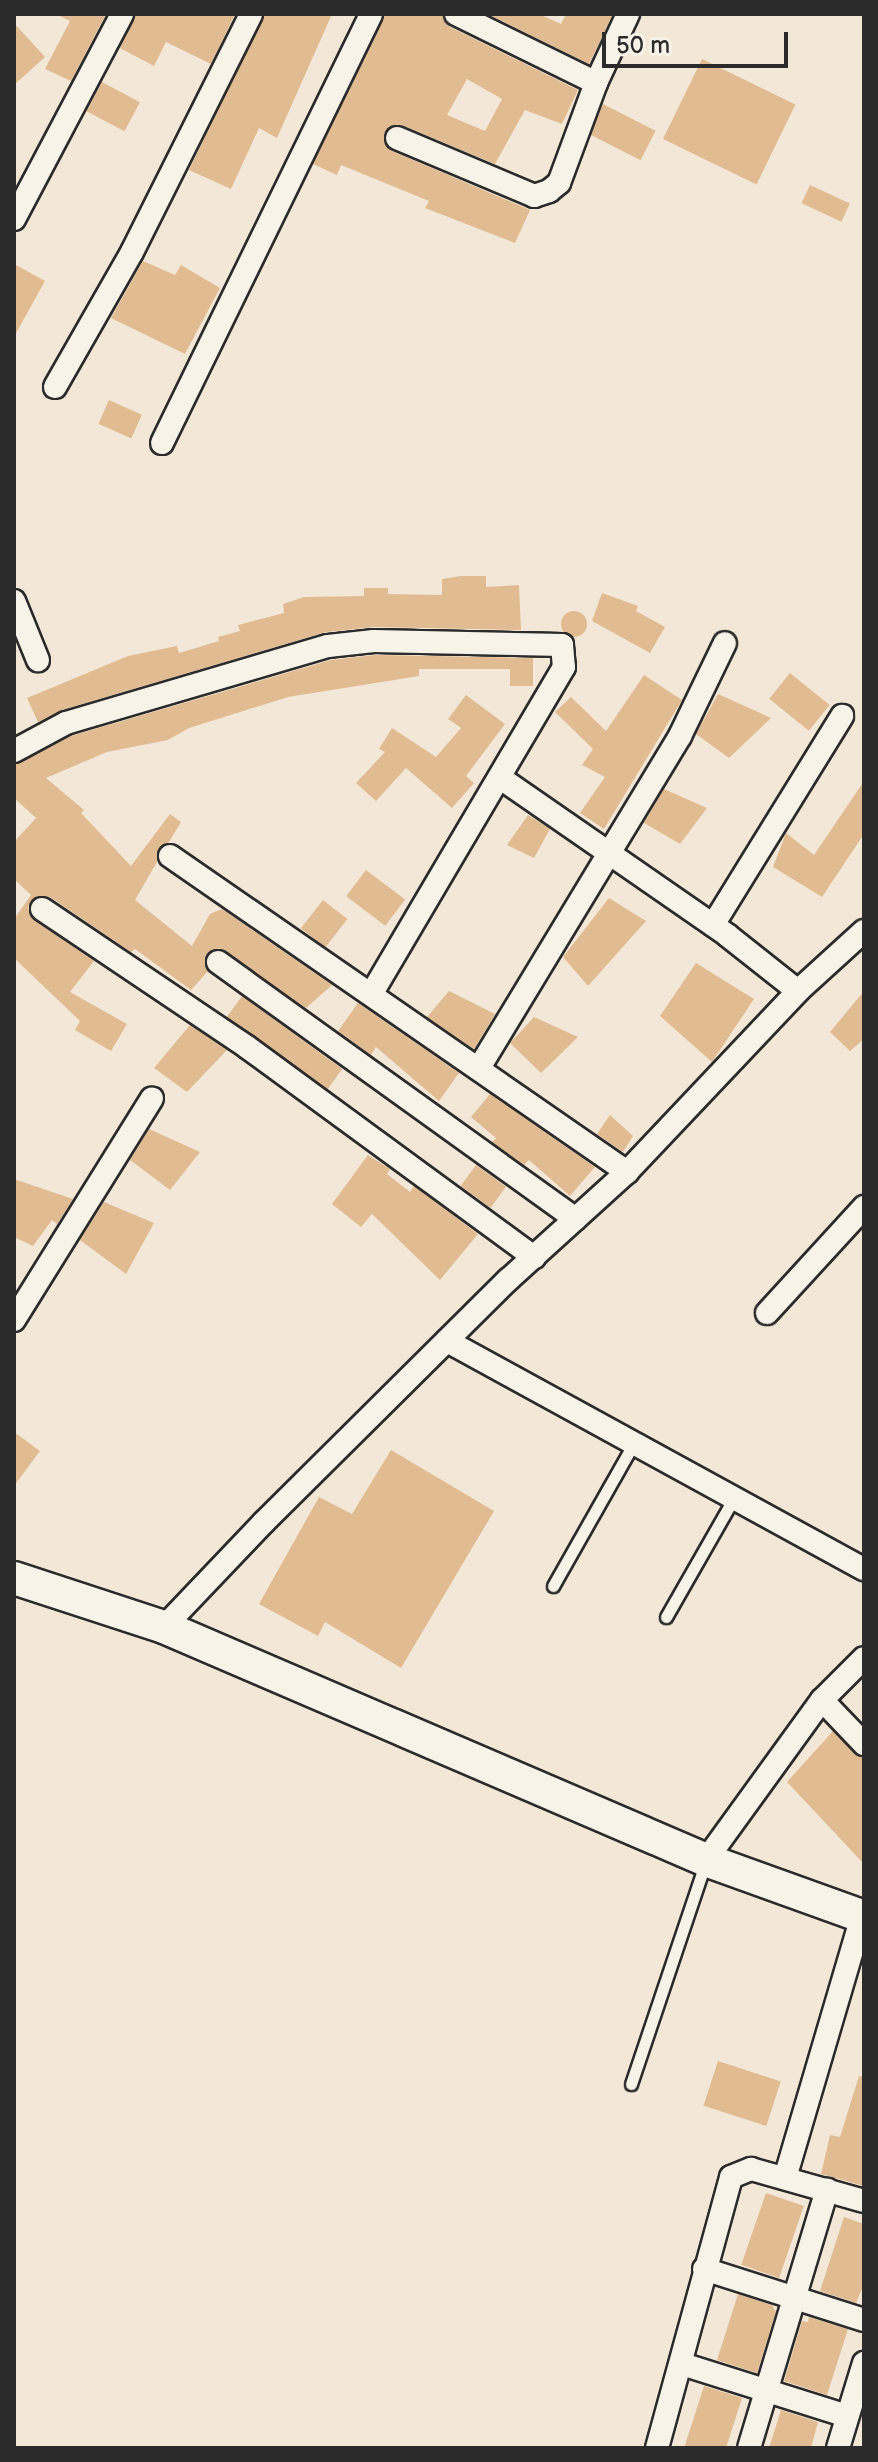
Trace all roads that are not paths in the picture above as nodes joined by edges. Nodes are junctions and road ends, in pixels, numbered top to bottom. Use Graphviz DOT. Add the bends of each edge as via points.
graph roads {
  1 [pos="122,14"];
  2 [pos="251,14"];
  3 [pos="371,14"];
  4 [pos="456,14"];
  5 [pos="628,14"];
  6 [pos="596,83"];
  7 [pos="397,138"];
  8 [pos="14,219"];
  9 [pos="55,387"];
  10 [pos="162,443"];
  11 [pos="14,601"];
  12 [pos="725,643"];
  13 [pos="38,660"];
  14 [pos="842,716"];
  15 [pos="14,751"];
  16 [pos="502,779"];
  17 [pos="609,853"];
  18 [pos="170,856"];
  19 [pos="42,909"];
  20 [pos="713,925"];
  21 [pos="862,936"];
  22 [pos="218,962"];
  23 [pos="798,991"];
  24 [pos="372,993"];
  25 [pos="479,1068"];
  26 [pos="152,1098"];
  27 [pos="627,1172"];
  28 [pos="864,1207"];
  29 [pos="575,1219"];
  30 [pos="534,1257"];
  31 [pos="767,1313"];
  32 [pos="14,1320"];
  33 [pos="447,1341"];
  34 [pos="634,1443"];
  35 [pos="734,1498"];
  36 [pos="864,1569"];
  37 [pos="14,1578"];
  38 [pos="553,1586"];
  39 [pos="666,1617"];
  40 [pos="164,1627"];
  41 [pos="864,1658"];
  42 [pos="822,1700"];
  43 [pos="864,1744"];
  44 [pos="706,1860"];
  45 [pos="862,1915"];
  46 [pos="631,2084"];
  47 [pos="785,2178"];
  48 [pos="827,2190"];
  49 [pos="864,2201"];
  50 [pos="704,2269"];
  51 [pos="795,2299"];
  52 [pos="864,2320"];
  53 [pos="864,2363"];
  54 [pos="682,2364"];
  55 [pos="766,2394"];
  56 [pos="847,2416"];
  57 [pos="657,2448"];
  58 [pos="749,2448"];
  59 [pos="838,2448"];
  1 -- 8 [label="street"];
  2 -- 9 [label="street" via="132,252"];
  3 -- 10 [label="street"];
  4 -- 6 [label="street"];
  5 -- 6 [label="street"];
  6 -- 7 [label="street" via="559,183 534,196"];
  11 -- 13 [label="street"];
  12 -- 17 [label="street" via="680,736"];
  14 -- 20 [label="street"];
  15 -- 16 [label="street" via="66,723 328,646 374,641 562,645 564,667"];
  16 -- 17 [label="street"];
  16 -- 24 [label="street"];
  17 -- 20 [label="street"];
  17 -- 25 [label="street"];
  18 -- 24 [label="street"];
  19 -- 30 [label="street" via="247,1047"];
  20 -- 23 [label="street"];
  21 -- 23 [label="street"];
  22 -- 29 [label="street"];
  23 -- 27 [label="street"];
  24 -- 25 [label="street"];
  25 -- 27 [label="street"];
  26 -- 32 [label="street"];
  27 -- 29 [label="street"];
  28 -- 31 [label="street"];
  29 -- 30 [label="street"];
  30 -- 33 [label="street"];
  33 -- 34 [label="street"];
  33 -- 40 [label="street"];
  34 -- 35 [label="street"];
  34 -- 38 [label="lane"];
  35 -- 36 [label="street"];
  35 -- 39 [label="lane"];
  37 -- 40 [label="street"];
  40 -- 44 [label="street"];
  41 -- 42 [label="street"];
  42 -- 43 [label="street"];
  42 -- 44 [label="street"];
  44 -- 45 [label="street"];
  44 -- 46 [label="lane"];
  45 -- 47 [label="street"];
  47 -- 48 [label="street"];
  47 -- 50 [label="street" via="751,2169 731,2177"];
  48 -- 49 [label="street"];
  48 -- 51 [label="street"];
  50 -- 51 [label="street"];
  50 -- 54 [label="street"];
  51 -- 52 [label="street"];
  51 -- 55 [label="street"];
  53 -- 56 [label="street"];
  54 -- 55 [label="street"];
  54 -- 57 [label="street"];
  55 -- 56 [label="street"];
  55 -- 58 [label="street"];
  56 -- 59 [label="street"];
}
